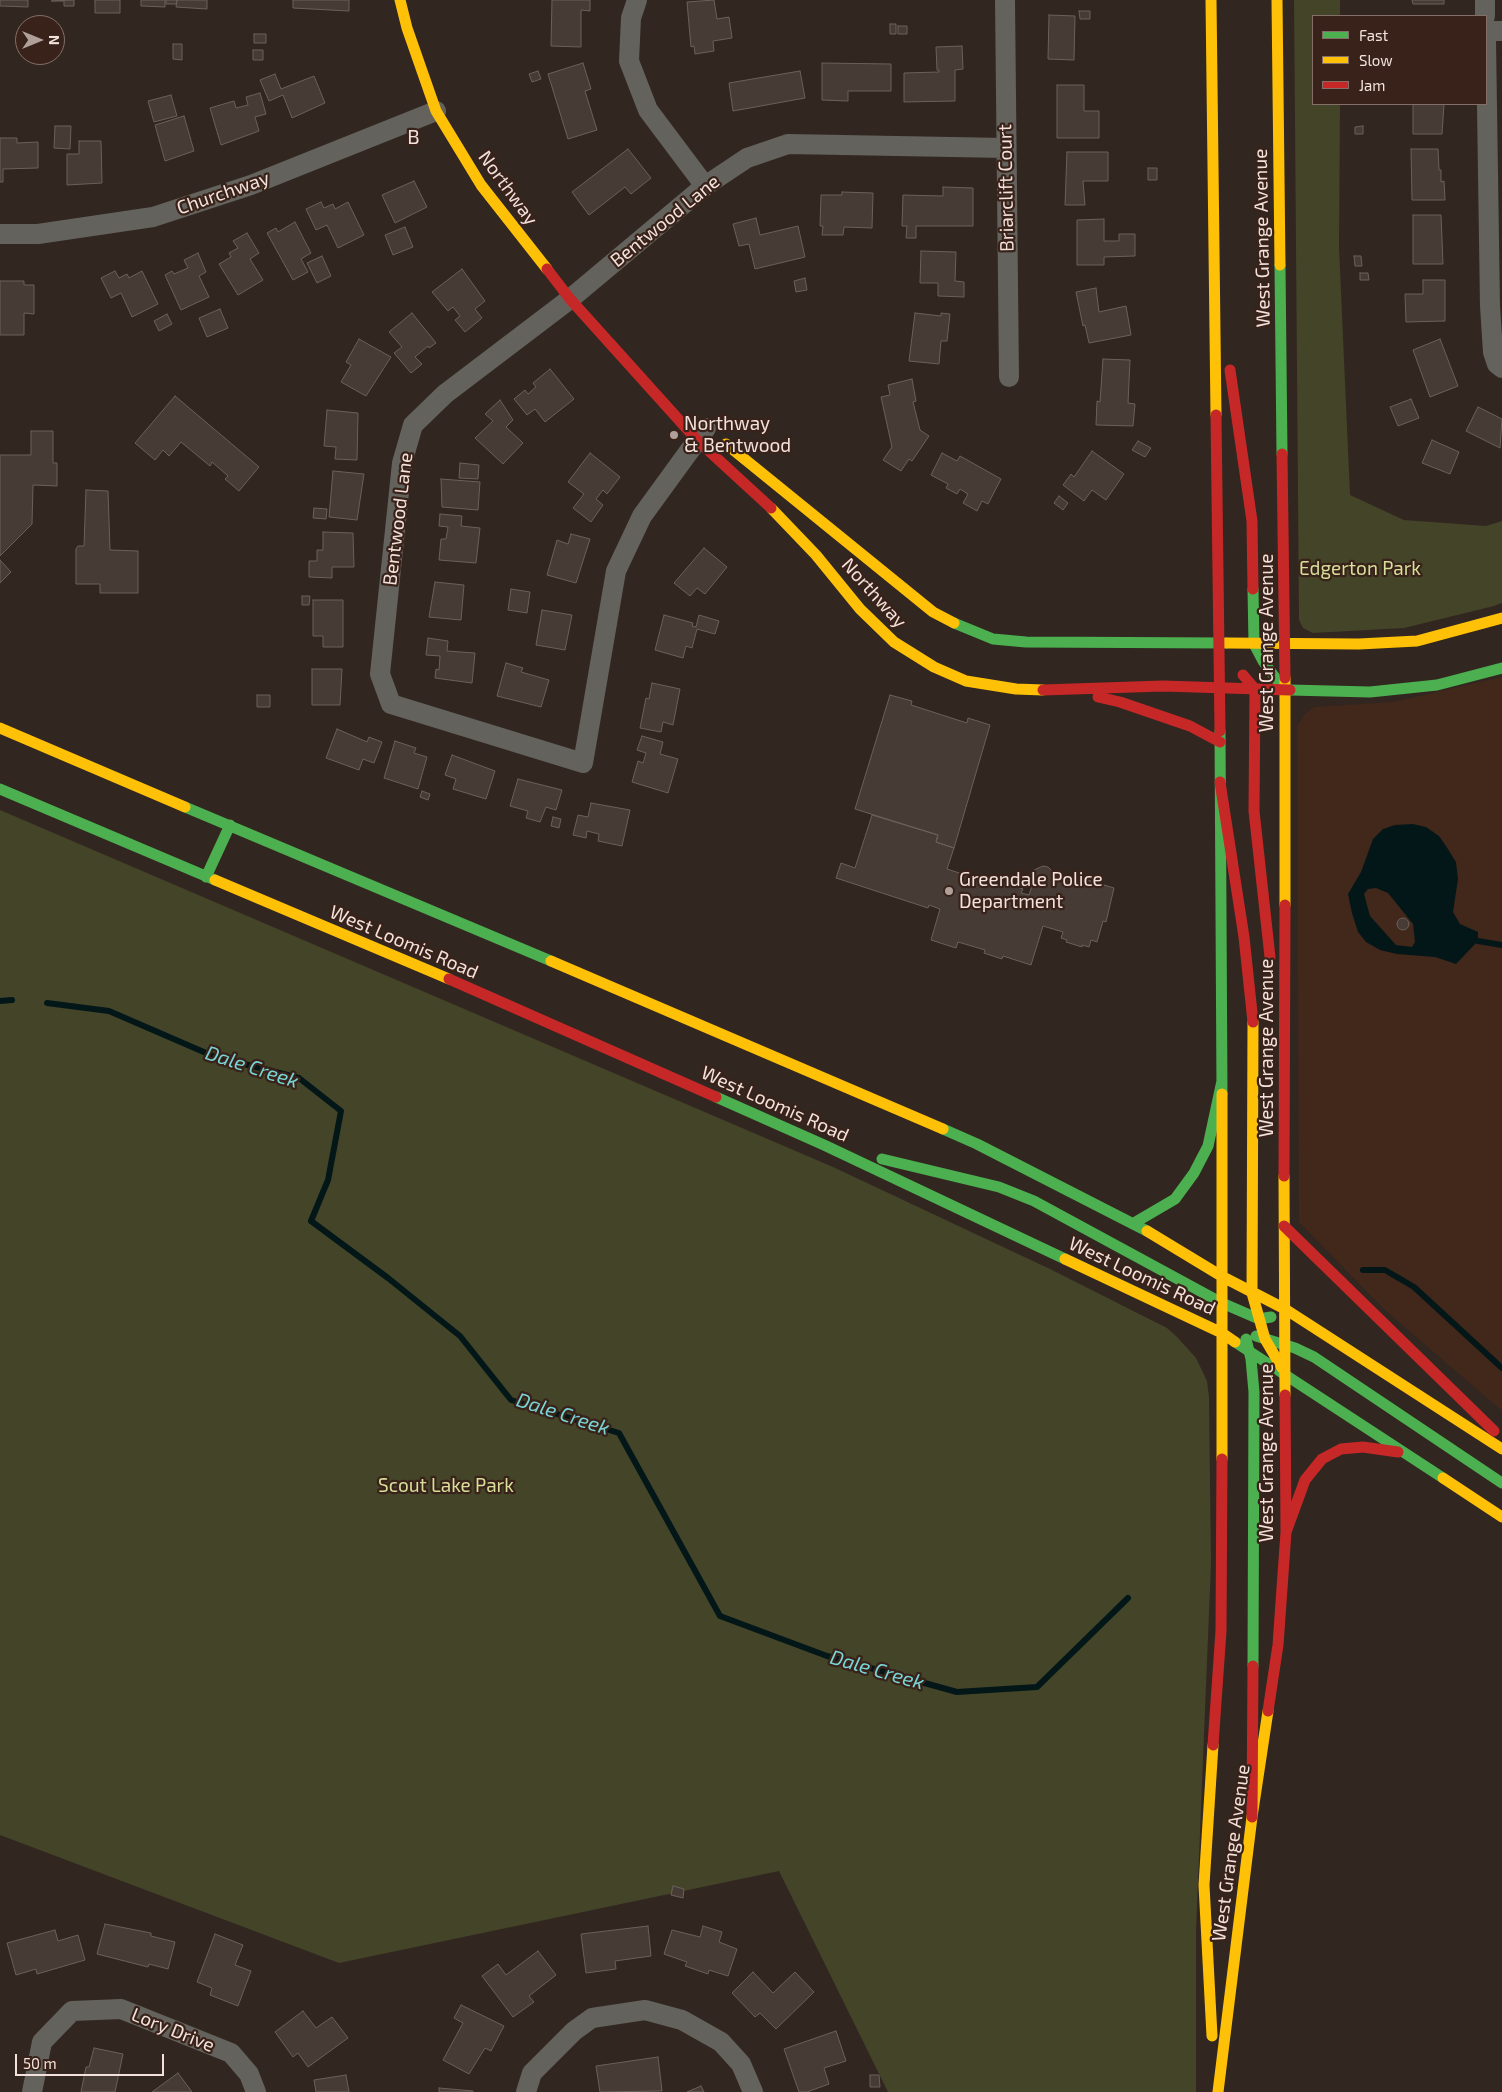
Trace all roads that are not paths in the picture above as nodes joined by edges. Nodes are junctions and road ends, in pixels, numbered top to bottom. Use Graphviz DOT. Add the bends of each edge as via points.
graph roads {
  1 [pos="400,0"];
  2 [pos="637,0"];
  3 [pos="1005,0"];
  4 [pos="1211,0"];
  5 [pos="1277,0"];
  6 [pos="1485,0"];
  7 [pos="1485,15"];
  8 [pos="1487,31"];
  9 [pos="1502,31"];
  10 [pos="1487,105"];
  11 [pos="436,111"];
  12 [pos="1006,148"];
  13 [pos="705,186"];
  14 [pos="0,234"];
  15 [pos="1489,234"];
  16 [pos="1502,253"];
  17 [pos="1214,272"];
  18 [pos="570,299"];
  19 [pos="1502,368"];
  20 [pos="1009,377"];
  21 [pos="701,434"];
  22 [pos="1502,618"];
  23 [pos="1219,644"];
  24 [pos="1254,644"];
  25 [pos="1285,645"];
  26 [pos="1502,668"];
  27 [pos="1220,688"];
  28 [pos="1255,689"];
  29 [pos="1065,690"];
  30 [pos="1285,691"];
  31 [pos="0,728"];
  32 [pos="1220,742"];
  33 [pos="1220,782"];
  34 [pos="0,789"];
  35 [pos="230,825"];
  36 [pos="206,876"];
  37 [pos="1284,1057"];
  38 [pos="1222,1081"];
  39 [pos="824,1145"];
  40 [pos="1134,1223"];
  41 [pos="1284,1226"];
  42 [pos="1223,1277"];
  43 [pos="1252,1293"];
  44 [pos="1222,1303"];
  45 [pos="1285,1309"];
  46 [pos="1240,1310"];
  47 [pos="1259,1318"];
  48 [pos="1222,1333"];
  49 [pos="1245,1333"];
  50 [pos="1265,1339"];
  51 [pos="1284,1344"];
  52 [pos="1249,1350"];
  53 [pos="1285,1372"];
  54 [pos="1502,1439"];
  55 [pos="1502,1449"];
  56 [pos="1409,1455"];
  57 [pos="1502,1483"];
  58 [pos="1502,1517"];
  59 [pos="1286,1532"];
  60 [pos="1252,1817"];
  61 [pos="32,2092"];
  62 [pos="256,2092"];
  63 [pos="526,2092"];
  64 [pos="753,2092"];
  65 [pos="1216,2092"];
  1 -- 11 [label="street, Northway"];
  2 -- 13 [label="street" via="631,18 629,61 648,110"];
  3 -- 12 [label="street, Briarclift Court"];
  4 -- 17 [label="street, West Grange Avenue"];
  5 -- 25 [label="street, West Grange Avenue"];
  6 -- 7 [label="street"];
  8 -- 9 [label="street"];
  10 -- 15 [label="street"];
  11 -- 14 [label="street, Churchway" via="250,185 153,217 38,234"];
  11 -- 18 [label="street, Northway" via="481,185"];
  12 -- 13 [label="street, Bentwood Lane" via="788,144 747,158"];
  12 -- 20 [label="street, Briarclift Court"];
  13 -- 18 [label="street, Bentwood Lane"];
  15 -- 16 [label="street"];
  15 -- 19 [label="street" via="1493,352"];
  17 -- 23 [label="street, West Grange Avenue"];
  17 -- 24 [label="street" via="1252,521"];
  18 -- 21 [label="street, Northway" via="633,370"];
  18 -- 21 [label="street, Bentwood Lane" via="445,394 413,425 402,463 380,674 391,704 583,763 616,571 642,516"];
  21 -- 23 [label="street, Northway" via="933,612 963,628 993,639 1026,642"];
  21 -- 29 [label="street, Northway" via="816,554 860,610 894,642 934,667 966,681 1016,689"];
  22 -- 25 [label="street, Northway" via="1417,641"];
  23 -- 24 [label="street, Northway"];
  23 -- 27 [label="street, West Grange Avenue"];
  23 -- 28 [label="street"];
  24 -- 25 [label="street, Northway"];
  24 -- 30 [label="street"];
  25 -- 30 [label="street, West Grange Avenue"];
  26 -- 30 [label="street, Northway" via="1437,685 1370,692"];
  27 -- 28 [label="street, Northway"];
  27 -- 29 [label="street, Northway" via="1163,686"];
  27 -- 32 [label="street, West Grange Avenue"];
  28 -- 30 [label="street, Northway"];
  28 -- 37 [label="street" via="1254,811"];
  29 -- 32 [label="street" via="1120,702 1190,726"];
  30 -- 37 [label="street, West Grange Avenue"];
  31 -- 35 [label="street, West Loomis Road"];
  32 -- 33 [label="street, West Grange Avenue"];
  33 -- 38 [label="street, West Grange Avenue"];
  33 -- 43 [label="street" via="1244,937 1254,1030"];
  34 -- 36 [label="street, West Loomis Road"];
  35 -- 36 [label="street"];
  35 -- 40 [label="street, West Loomis Road" via="859,1092 977,1144"];
  36 -- 39 [label="street, West Loomis Road"];
  37 -- 41 [label="street, West Grange Avenue"];
  38 -- 40 [label="street" via="1208,1146 1194,1173 1175,1199"];
  38 -- 42 [label="street, West Grange Avenue"];
  39 -- 44 [label="street" via="999,1187 1034,1201"];
  39 -- 48 [label="street, West Loomis Road"];
  40 -- 42 [label="street, West Loomis Road"];
  41 -- 45 [label="street, West Grange Avenue"];
  41 -- 54 [label="street"];
  42 -- 43 [label="street, West Loomis Road"];
  42 -- 44 [label="street, West Grange Avenue"];
  42 -- 46 [label="street"];
  43 -- 45 [label="street, West Loomis Road"];
  43 -- 47 [label="street"];
  44 -- 46 [label="street"];
  44 -- 48 [label="street, West Grange Avenue"];
  45 -- 47 [label="street" via="1267,1319"];
  45 -- 51 [label="street, West Grange Avenue"];
  45 -- 55 [label="street, West Loomis Road"];
  46 -- 47 [label="street"];
  46 -- 49 [label="street"];
  47 -- 50 [label="street"];
  48 -- 49 [label="street"];
  48 -- 52 [label="street, West Loomis Road"];
  48 -- 65 [label="street, West Grange Avenue" via="1221,1631 1204,1885"];
  49 -- 50 [label="street"];
  49 -- 52 [label="street"];
  50 -- 51 [label="street"];
  50 -- 53 [label="street"];
  51 -- 53 [label="street, West Grange Avenue"];
  51 -- 57 [label="street" via="1314,1357"];
  52 -- 53 [label="street, West Loomis Road"];
  52 -- 60 [label="street" via="1254,1392"];
  53 -- 56 [label="street, West Loomis Road"];
  53 -- 59 [label="street, West Grange Avenue"];
  56 -- 58 [label="street, West Loomis Road"];
  56 -- 59 [label="street" via="1363,1447 1341,1449 1322,1459 1305,1480"];
  59 -- 60 [label="street, West Grange Avenue" via="1278,1645"];
  60 -- 65 [label="street, West Grange Avenue"];
  61 -- 62 [label="street, Lory Drive" via="42,2042 72,2011 121,2009 231,2053 248,2074"];
  63 -- 64 [label="street" via="532,2073 574,2031 592,2018 645,2010 682,2020 721,2042 741,2064"];
}
